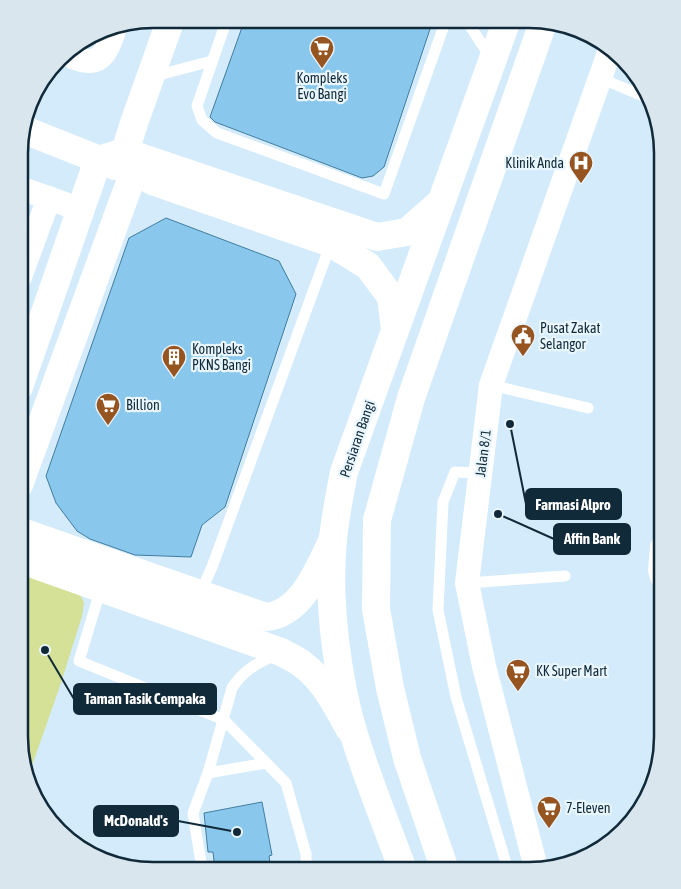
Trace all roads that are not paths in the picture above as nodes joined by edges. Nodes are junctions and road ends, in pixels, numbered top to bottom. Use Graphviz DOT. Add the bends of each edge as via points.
graph roads {
  1 [pos="168,28"];
  2 [pos="224,28"];
  3 [pos="443,28"];
  4 [pos="471,28"];
  5 [pos="504,28"];
  6 [pos="541,29"];
  7 [pos="113,34"];
  8 [pos="608,56"];
  9 [pos="73,57"];
  10 [pos="492,60"];
  11 [pos="212,62"];
  12 [pos="151,78"];
  13 [pos="600,78"];
  14 [pos="639,95"];
  15 [pos="30,132"];
  16 [pos="98,160"];
  17 [pos="129,163"];
  18 [pos="28,191"];
  19 [pos="49,198"];
  20 [pos="441,202"];
  21 [pos="82,210"];
  22 [pos="331,244"];
  23 [pos="28,255"];
  24 [pos="395,329"];
  25 [pos="28,364"];
  26 [pos="491,385"];
  27 [pos="588,408"];
  28 [pos="28,459"];
  29 [pos="480,473"];
  30 [pos="28,536"];
  31 [pos="333,539"];
  32 [pos="28,561"];
  33 [pos="105,576"];
  34 [pos="565,576"];
  35 [pos="467,583"];
  36 [pos="200,594"];
  37 [pos="266,618"];
  38 [pos="271,648"];
  39 [pos="224,720"];
  40 [pos="355,738"];
  41 [pos="266,763"];
  42 [pos="208,773"];
  43 [pos="534,861"];
  44 [pos="201,862"];
  45 [pos="306,862"];
  46 [pos="400,862"];
  47 [pos="443,862"];
  48 [pos="506,862"];
  1 -- 12 [label="street"];
  2 -- 11 [label="lane"];
  3 -- 11 [label="lane" via="384,194 217,133 202,120 197,106"];
  4 -- 10 [label="lane"];
  5 -- 10 [label="street, Persiaran Bangi"];
  6 -- 47 [label="street" via="411,398 377,520 376,609 390,688 407,758"];
  7 -- 9 [label="street" via="108,48 99,58 89,62"];
  8 -- 13 [label="street, Jalan 8/1"];
  10 -- 20 [label="street, Persiaran Bangi"];
  11 -- 12 [label="lane"];
  12 -- 17 [label="street" via="134,123"];
  13 -- 14 [label="lane"];
  13 -- 26 [label="street, Jalan 8/1"];
  15 -- 16 [label="street"];
  16 -- 17 [label="street"];
  16 -- 21 [label="street"];
  17 -- 20 [label="street" via="377,237 407,232"];
  17 -- 22 [label="street"];
  17 -- 28 [label="street"];
  18 -- 19 [label="street"];
  19 -- 21 [label="street"];
  19 -- 23 [label="street"];
  20 -- 24 [label="street, Persiaran Bangi"];
  21 -- 25 [label="street"];
  22 -- 24 [label="street" via="368,266 390,297"];
  22 -- 36 [label="lane"];
  24 -- 31 [label="street, Persiaran Bangi" via="344,472"];
  26 -- 27 [label="lane"];
  26 -- 29 [label="street, Jalan 8/1"];
  29 -- 35 [label="street, Jalan 8/1"];
  29 -- 48 [label="lane" via="455,472 443,502 438,610 456,697"];
  30 -- 33 [label="street"];
  31 -- 37 [label="street" via="317,572 291,609"];
  31 -- 40 [label="street, Persiaran Bangi" via="335,633 345,700"];
  32 -- 33 [label="street"];
  33 -- 36 [label="street"];
  33 -- 38 [label="street"];
  33 -- 39 [label="lane" via="79,661"];
  34 -- 35 [label="lane"];
  35 -- 43 [label="street, Jalan 8/1" via="484,666"];
  36 -- 37 [label="street"];
  37 -- 38 [label="street"];
  38 -- 39 [label="lane" via="237,679"];
  38 -- 40 [label="street" via="302,664 318,678"];
  39 -- 41 [label="lane"];
  39 -- 42 [label="lane"];
  40 -- 46 [label="street, Persiaran Bangi"];
  41 -- 42 [label="lane"];
  41 -- 45 [label="lane" via="286,783"];
  42 -- 44 [label="lane" via="192,814"];
}
